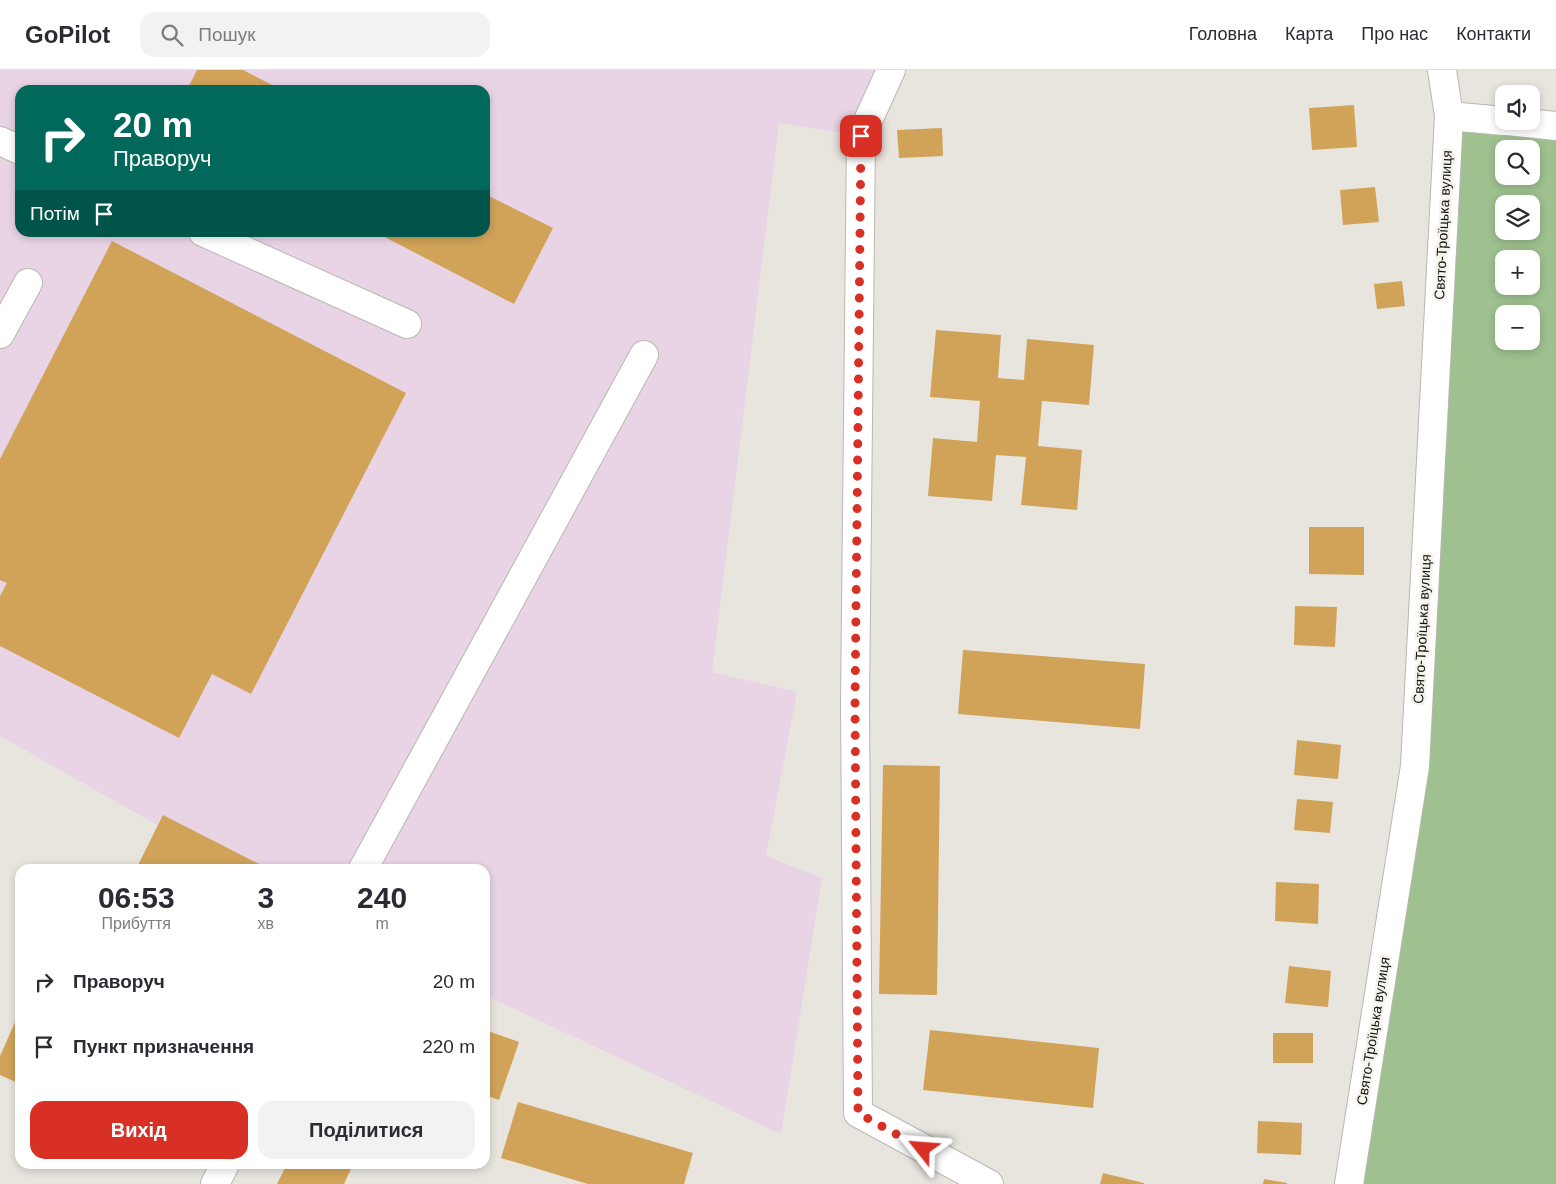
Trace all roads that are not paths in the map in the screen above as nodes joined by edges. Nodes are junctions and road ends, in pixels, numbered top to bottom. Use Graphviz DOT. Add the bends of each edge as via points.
graph roads {
  1 [pos="891,70"];
  2 [pos="1442,70"];
  3 [pos="1449,116"];
  4 [pos="1495,120"];
  5 [pos="1540,124"];
  6 [pos="1556,126"];
  7 [pos="0,141"];
  8 [pos="15,148"];
  9 [pos="214,237"];
  10 [pos="28,283"];
  11 [pos="407,324"];
  12 [pos="0,334"];
  13 [pos="644,354"];
  14 [pos="366,864"];
  15 [pos="223,1169"];
  16 [pos="216,1184"];
  17 [pos="989,1184"];
  18 [pos="1348,1184"];
  1 -- 17 [label="street" via="861,136 855,704 858,1113"];
  2 -- 3 [label="street, Свято-Троїцька вулиця"];
  3 -- 4 [label="street"];
  3 -- 18 [label="street, Свято-Троїцька вулиця" via="1416,766"];
  5 -- 6 [label="street"];
  7 -- 8 [label="street"];
  9 -- 11 [label="street"];
  10 -- 12 [label="street"];
  13 -- 14 [label="street"];
  15 -- 16 [label="street"];
}
